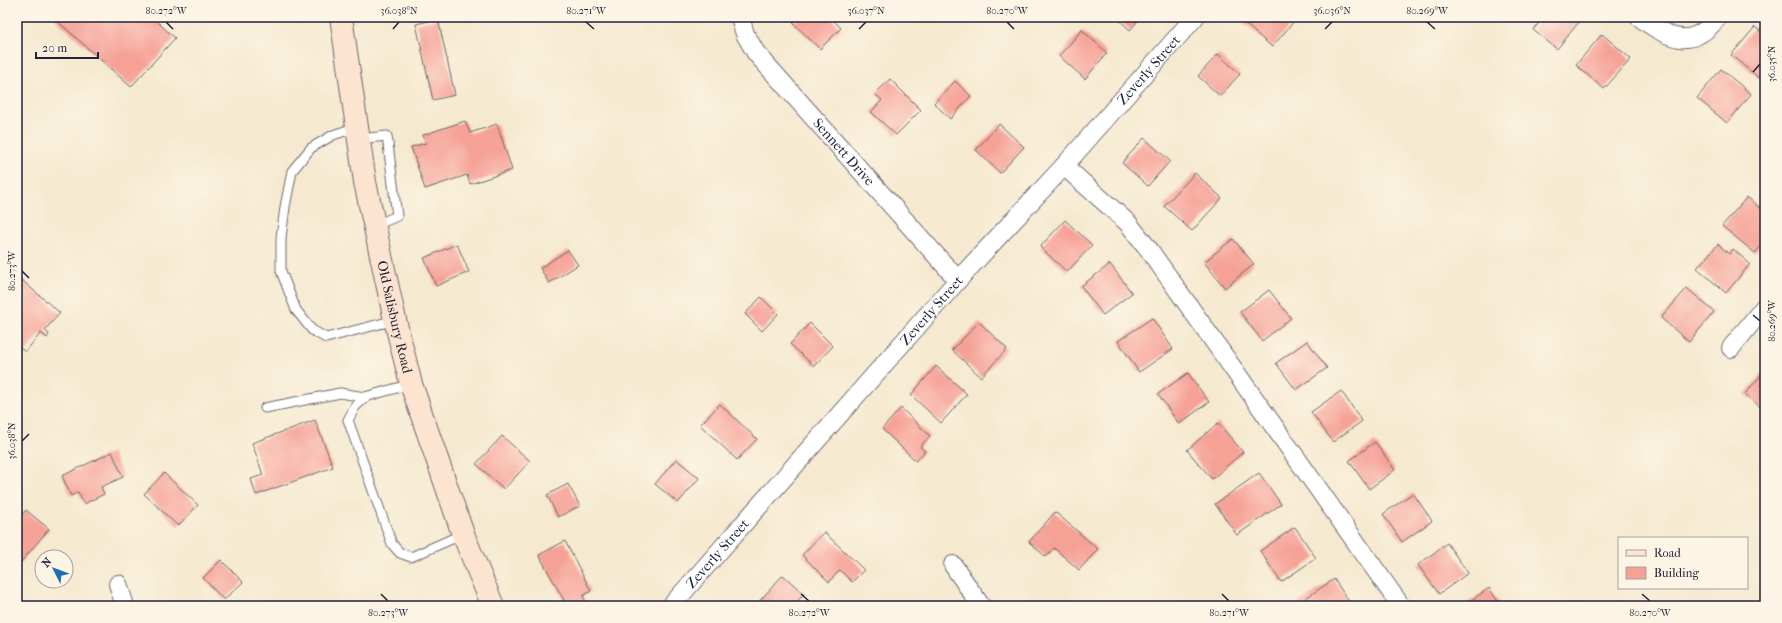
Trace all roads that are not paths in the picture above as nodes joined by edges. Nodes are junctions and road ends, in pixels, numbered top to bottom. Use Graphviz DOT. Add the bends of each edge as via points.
graph roads {
  1 [pos="341,17"];
  2 [pos="740,17"];
  3 [pos="1195,17"];
  4 [pos="1639,17"];
  5 [pos="1718,17"];
  6 [pos="357,133"];
  7 [pos="1064,166"];
  8 [pos="374,226"];
  9 [pos="958,280"];
  10 [pos="1765,306"];
  11 [pos="395,320"];
  12 [pos="1731,348"];
  13 [pos="411,384"];
  14 [pos="365,397"];
  15 [pos="265,408"];
  16 [pos="464,534"];
  17 [pos="953,565"];
  18 [pos="118,584"];
  19 [pos="125,606"];
  20 [pos="494,606"];
  21 [pos="671,606"];
  22 [pos="981,606"];
  23 [pos="1401,606"];
  1 -- 6 [label="main road, Old Salisbury Road"];
  2 -- 9 [label="street, Sennett Drive" via="744,34 756,53"];
  3 -- 7 [label="street, Zeverly Street"];
  4 -- 5 [label="street" via="1658,31 1675,38 1690,39 1709,29"];
  6 -- 8 [label="main road, Old Salisbury Road"];
  6 -- 8 [label="lane" via="387,136 397,216"];
  6 -- 11 [label="lane" via="333,135 312,148 292,172 281,238 281,271 296,310 312,330 326,338"];
  7 -- 9 [label="street, Zeverly Street"];
  7 -- 23 [label="street" via="1128,223 1150,251"];
  8 -- 11 [label="main road, Old Salisbury Road"];
  9 -- 21 [label="street, Zeverly Street"];
  10 -- 12 [label="street"];
  11 -- 13 [label="main road, Old Salisbury Road"];
  13 -- 14 [label="lane"];
  13 -- 16 [label="main road, Old Salisbury Road"];
  14 -- 15 [label="lane" via="340,393"];
  14 -- 16 [label="lane" via="355,407 348,420 392,544 400,553 411,557"];
  16 -- 20 [label="main road, Old Salisbury Road"];
  17 -- 22 [label="street"];
  18 -- 19 [label="street"];
}
